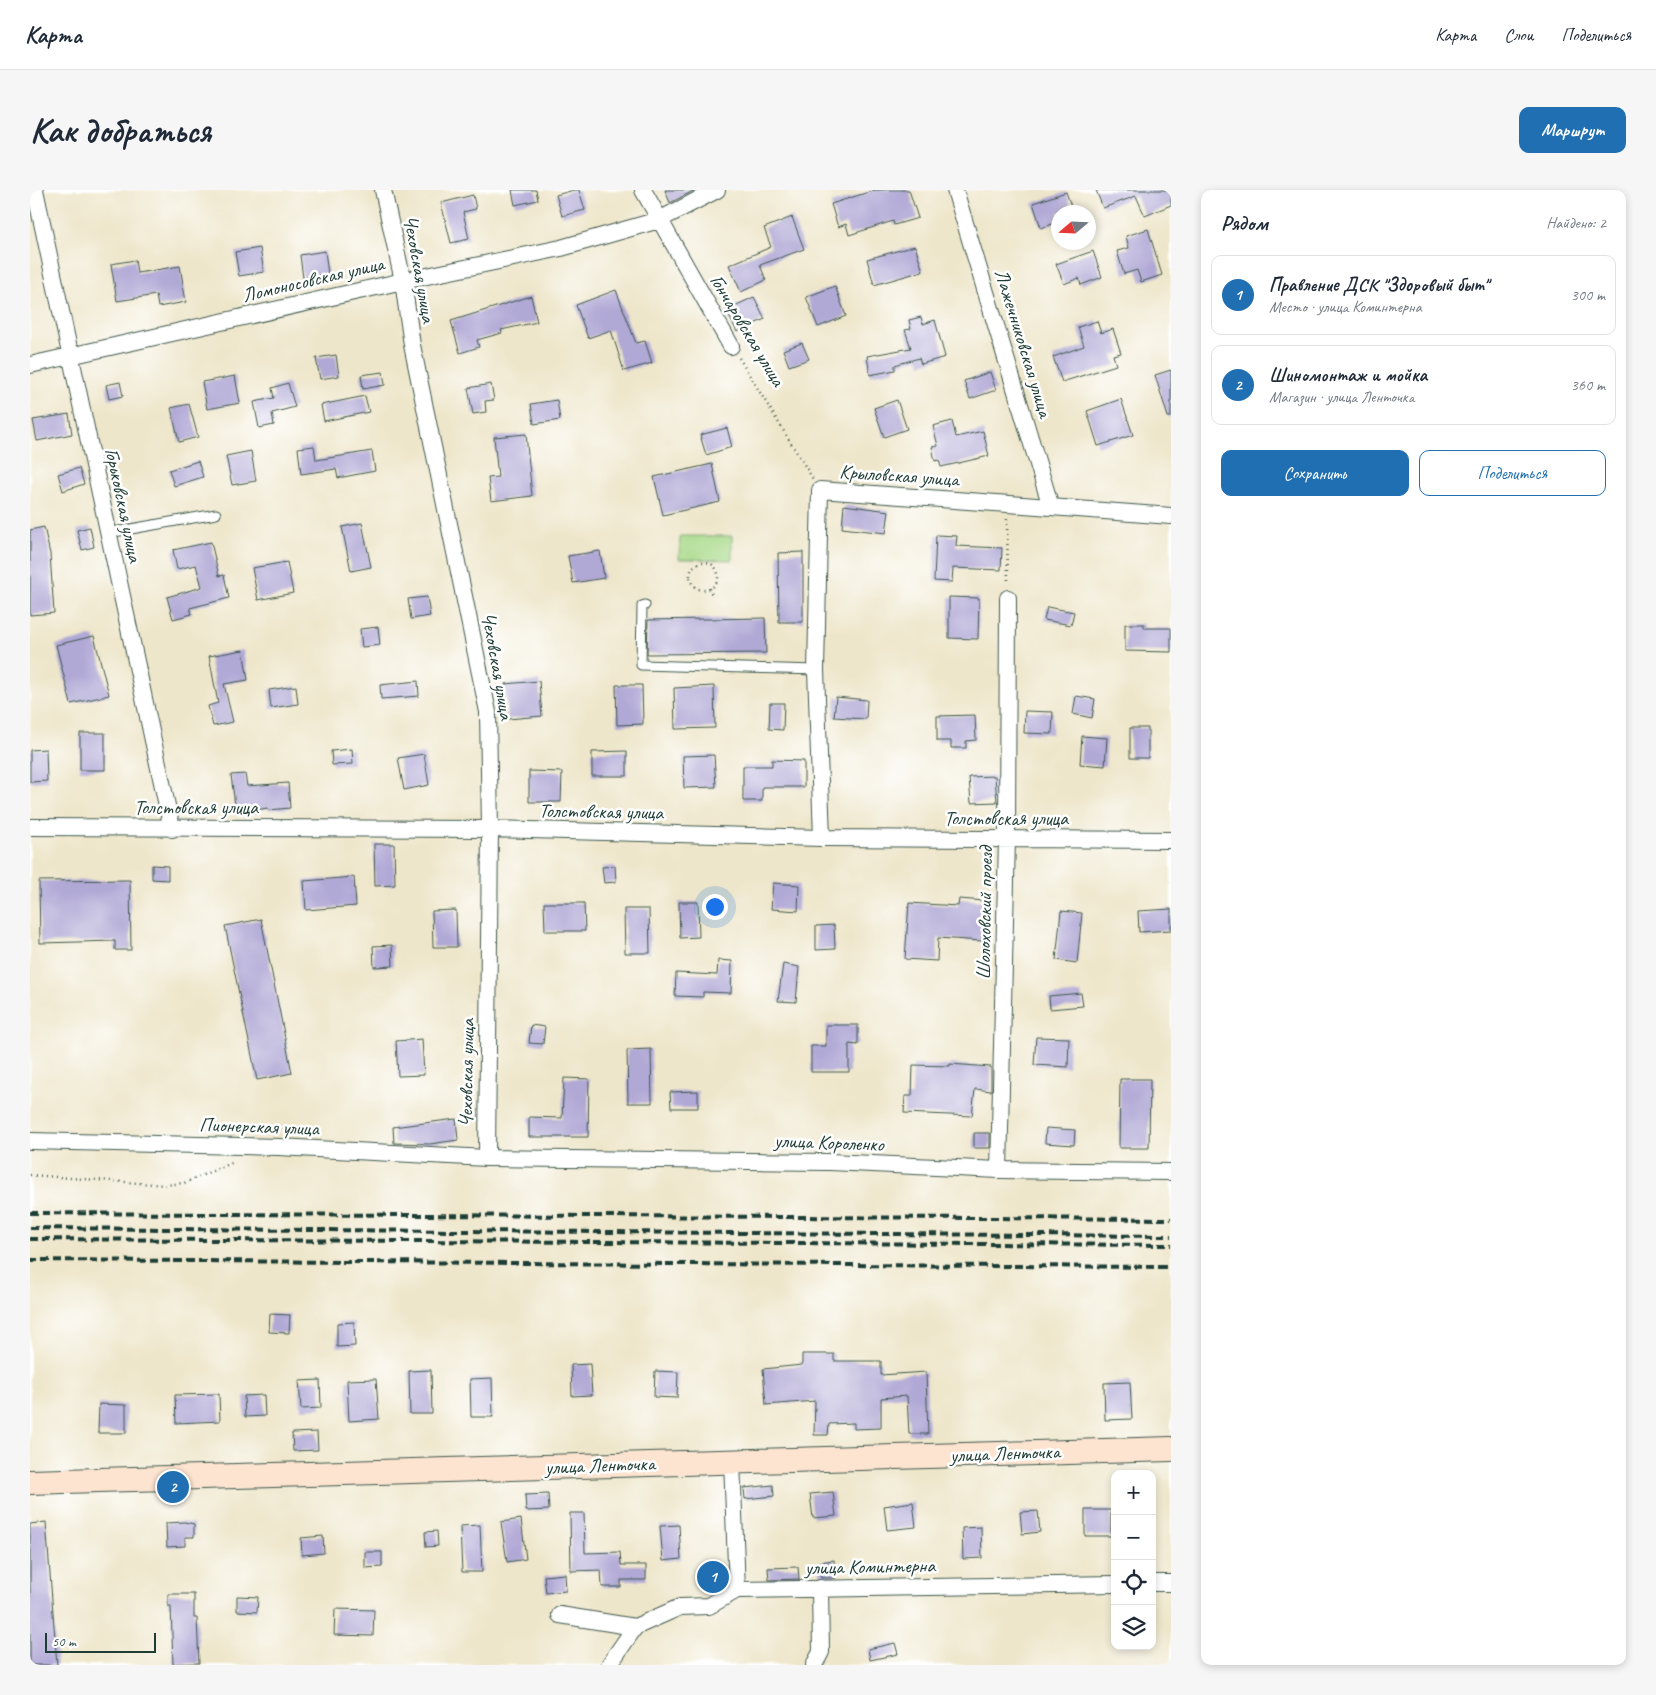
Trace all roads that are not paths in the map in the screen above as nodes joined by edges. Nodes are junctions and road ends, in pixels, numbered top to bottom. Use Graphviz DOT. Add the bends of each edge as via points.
graph roads {
  1 [pos="35,190"];
  2 [pos="384,190"];
  3 [pos="643,190"];
  4 [pos="717,190"];
  5 [pos="955,190"];
  6 [pos="660,220"];
  7 [pos="403,281"];
  8 [pos="731,346"];
  9 [pos="70,357"];
  10 [pos="30,365"];
  11 [pos="1051,507"];
  12 [pos="216,514"];
  13 [pos="1171,516"];
  14 [pos="108,533"];
  15 [pos="1008,598"];
  16 [pos="645,606"];
  17 [pos="816,670"];
  18 [pos="30,826"];
  19 [pos="172,829"];
  20 [pos="490,829"];
  21 [pos="822,838"];
  22 [pos="1007,839"];
  23 [pos="1171,840"];
  24 [pos="30,1141"];
  25 [pos="487,1158"];
  26 [pos="999,1170"];
  27 [pos="1171,1172"];
  28 [pos="1171,1449"];
  29 [pos="732,1461"];
  30 [pos="30,1482"];
  31 [pos="1156,1583"];
  32 [pos="1171,1583"];
  33 [pos="1111,1584"];
  34 [pos="820,1588"];
  35 [pos="736,1590"];
  36 [pos="560,1615"];
  37 [pos="635,1627"];
  38 [pos="609,1665"];
  39 [pos="814,1665"];
  1 -- 9 [label="street, Горьковская улица"];
  2 -- 7 [label="street, Чеховская улица"];
  3 -- 6 [label="street, Гончаровская улица"];
  4 -- 6 [label="street, Ломоносовская улица"];
  5 -- 11 [label="street, Лажечниковская улица"];
  6 -- 7 [label="street, Ломоносовская улица" via="561,248"];
  6 -- 8 [label="street, Гончаровская улица"];
  7 -- 9 [label="street, Ломоносовская улица"];
  7 -- 20 [label="street, Чеховская улица" via="412,345 488,712"];
  9 -- 10 [label="street, Ломоносовская улица"];
  9 -- 14 [label="street, Горьковская улица"];
  11 -- 13 [label="street, Крыловская улица"];
  11 -- 17 [label="street, Крыловская улица" via="820,490 811,638"];
  12 -- 14 [label="lane"];
  14 -- 19 [label="street, Горьковская улица"];
  15 -- 22 [label="street, Шолоховский проезд"];
  16 -- 17 [label="lane" via="642,606 642,665"];
  17 -- 21 [label="street, Крыловская улица"];
  18 -- 19 [label="street, Толстовская улица"];
  19 -- 20 [label="street, Толстовская улица"];
  20 -- 21 [label="street, Толстовская улица"];
  20 -- 25 [label="street, Чеховская улица"];
  21 -- 22 [label="street, Толстовская улица"];
  22 -- 23 [label="street, Толстовская улица"];
  22 -- 26 [label="street, Шолоховский проезд"];
  24 -- 25 [label="street, Пионерская улица" via="279,1147"];
  25 -- 26 [label="street, улица Короленко" via="820,1162"];
  26 -- 27 [label="street, улица Короленко"];
  28 -- 29 [label="main road, улица Ленточка"];
  29 -- 30 [label="main road, улица Ленточка"];
  29 -- 35 [label="street"];
  31 -- 32 [label="street"];
  33 -- 34 [label="street, улица Коминтерна"];
  34 -- 35 [label="street, улица Коминтерна"];
  34 -- 39 [label="street" via="821,1652"];
  35 -- 37 [label="street, улица Коминтерна" via="709,1606 680,1608"];
  36 -- 37 [label="street"];
  37 -- 38 [label="street"];
}
